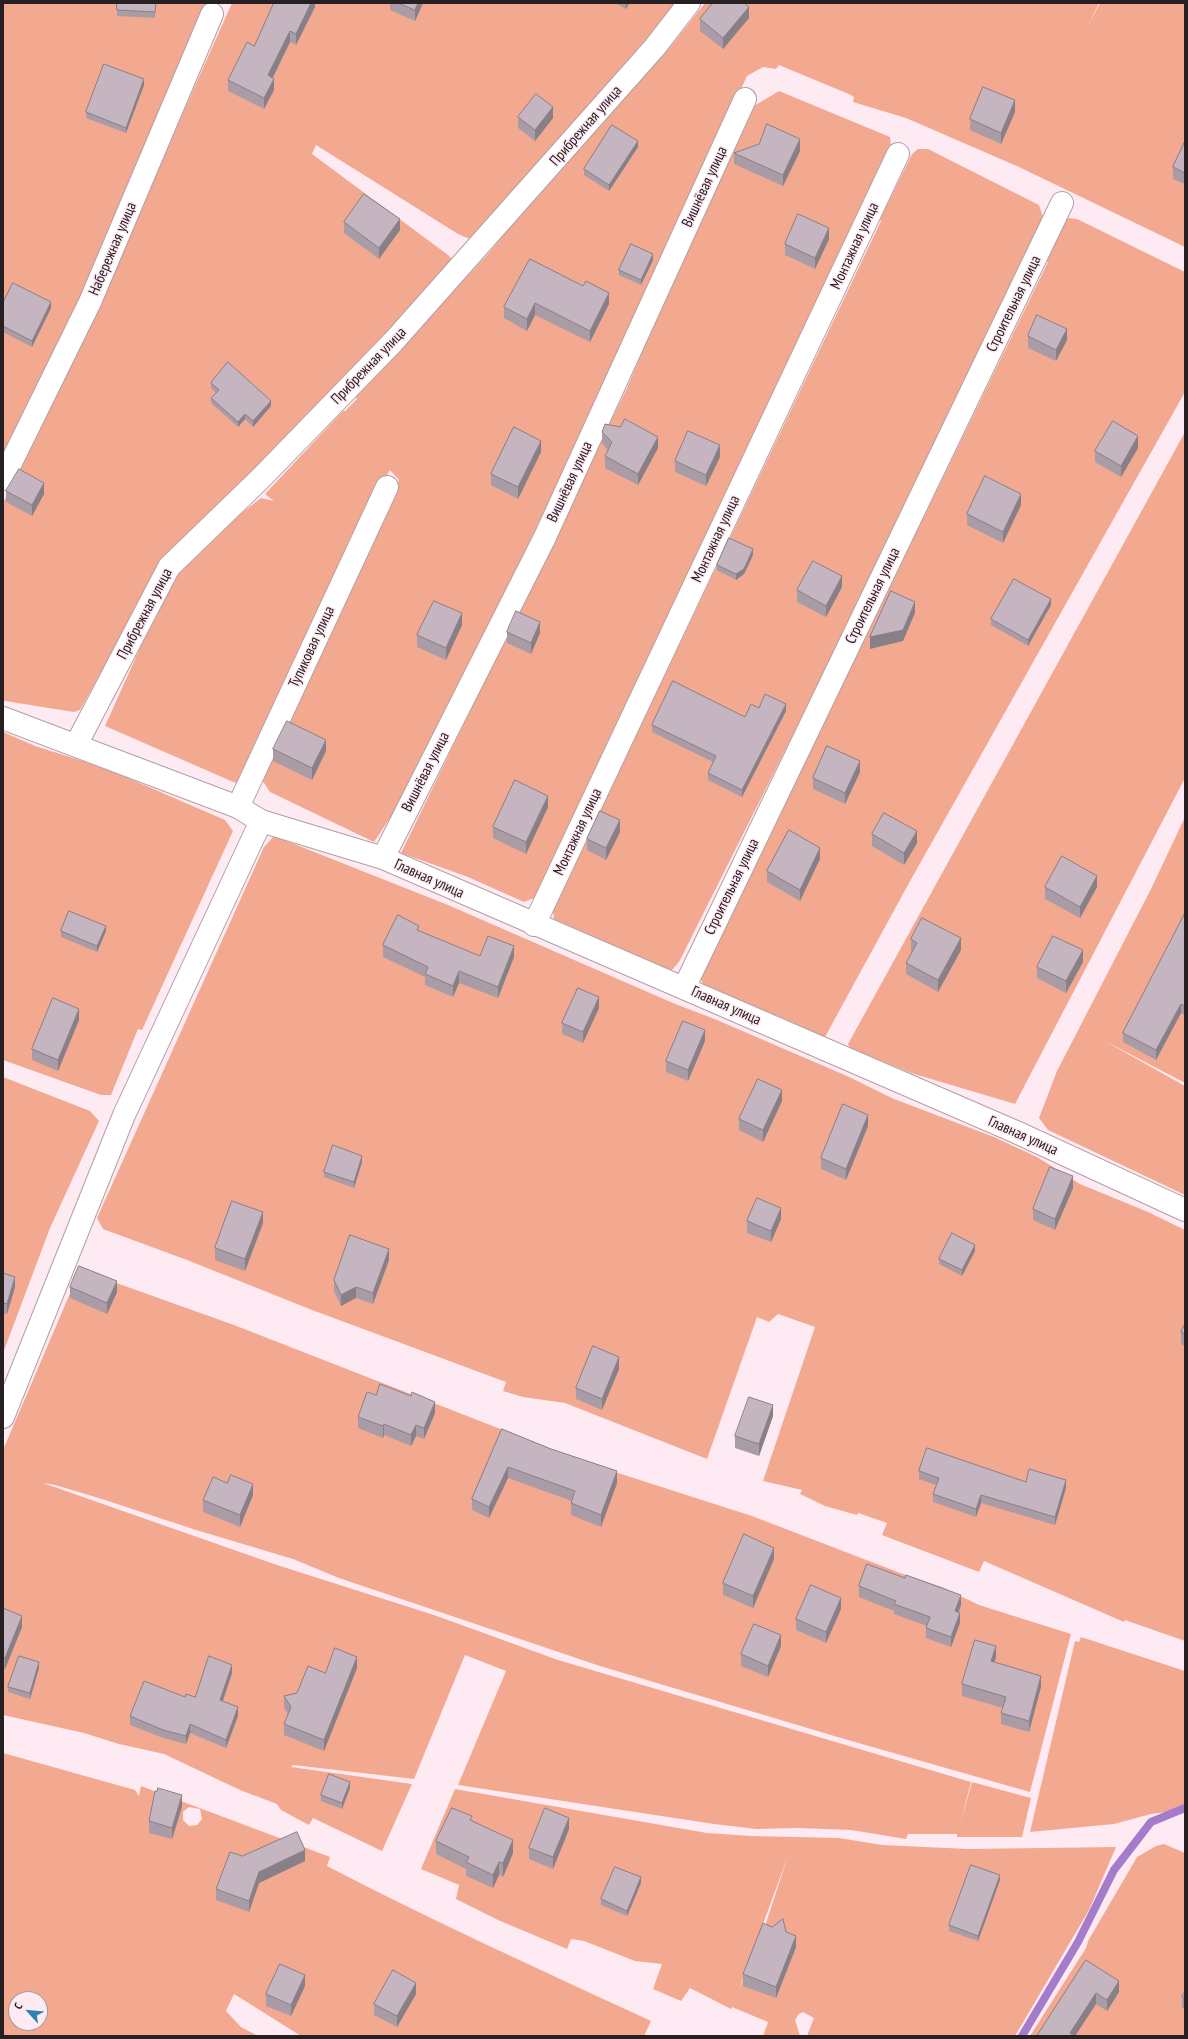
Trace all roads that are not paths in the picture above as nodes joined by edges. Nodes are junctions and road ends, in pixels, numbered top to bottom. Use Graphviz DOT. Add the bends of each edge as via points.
graph roads {
  1 [pos="689,3"];
  2 [pos="212,14"];
  3 [pos="745,99"];
  4 [pos="898,154"];
  5 [pos="1062,204"];
  6 [pos="3,479"];
  7 [pos="387,487"];
  8 [pos="3,718"];
  9 [pos="76,745"];
  10 [pos="238,807"];
  11 [pos="260,821"];
  12 [pos="383,858"];
  13 [pos="534,925"];
  14 [pos="684,988"];
  15 [pos="1185,1210"];
  16 [pos="3,1417"];
  1 -- 9 [label="street, Прибрежная улица" via="655,47 393,342 169,567"];
  2 -- 6 [label="street, Набережная улица" via="90,302"];
  3 -- 12 [label="street, Вишнёвая улица" via="545,537"];
  4 -- 13 [label="street, Монтажная улица"];
  5 -- 14 [label="street, Строительная улица"];
  7 -- 10 [label="street, Тупиковая улица"];
  8 -- 9 [label="street, Главная улица"];
  9 -- 10 [label="street, Главная улица"];
  10 -- 11 [label="street, Главная улица"];
  11 -- 12 [label="street, Главная улица"];
  11 -- 16 [label="street" via="124,1115"];
  12 -- 13 [label="street, Главная улица"];
  13 -- 14 [label="street, Главная улица"];
  14 -- 15 [label="street, Главная улица" via="1016,1132"];
}
